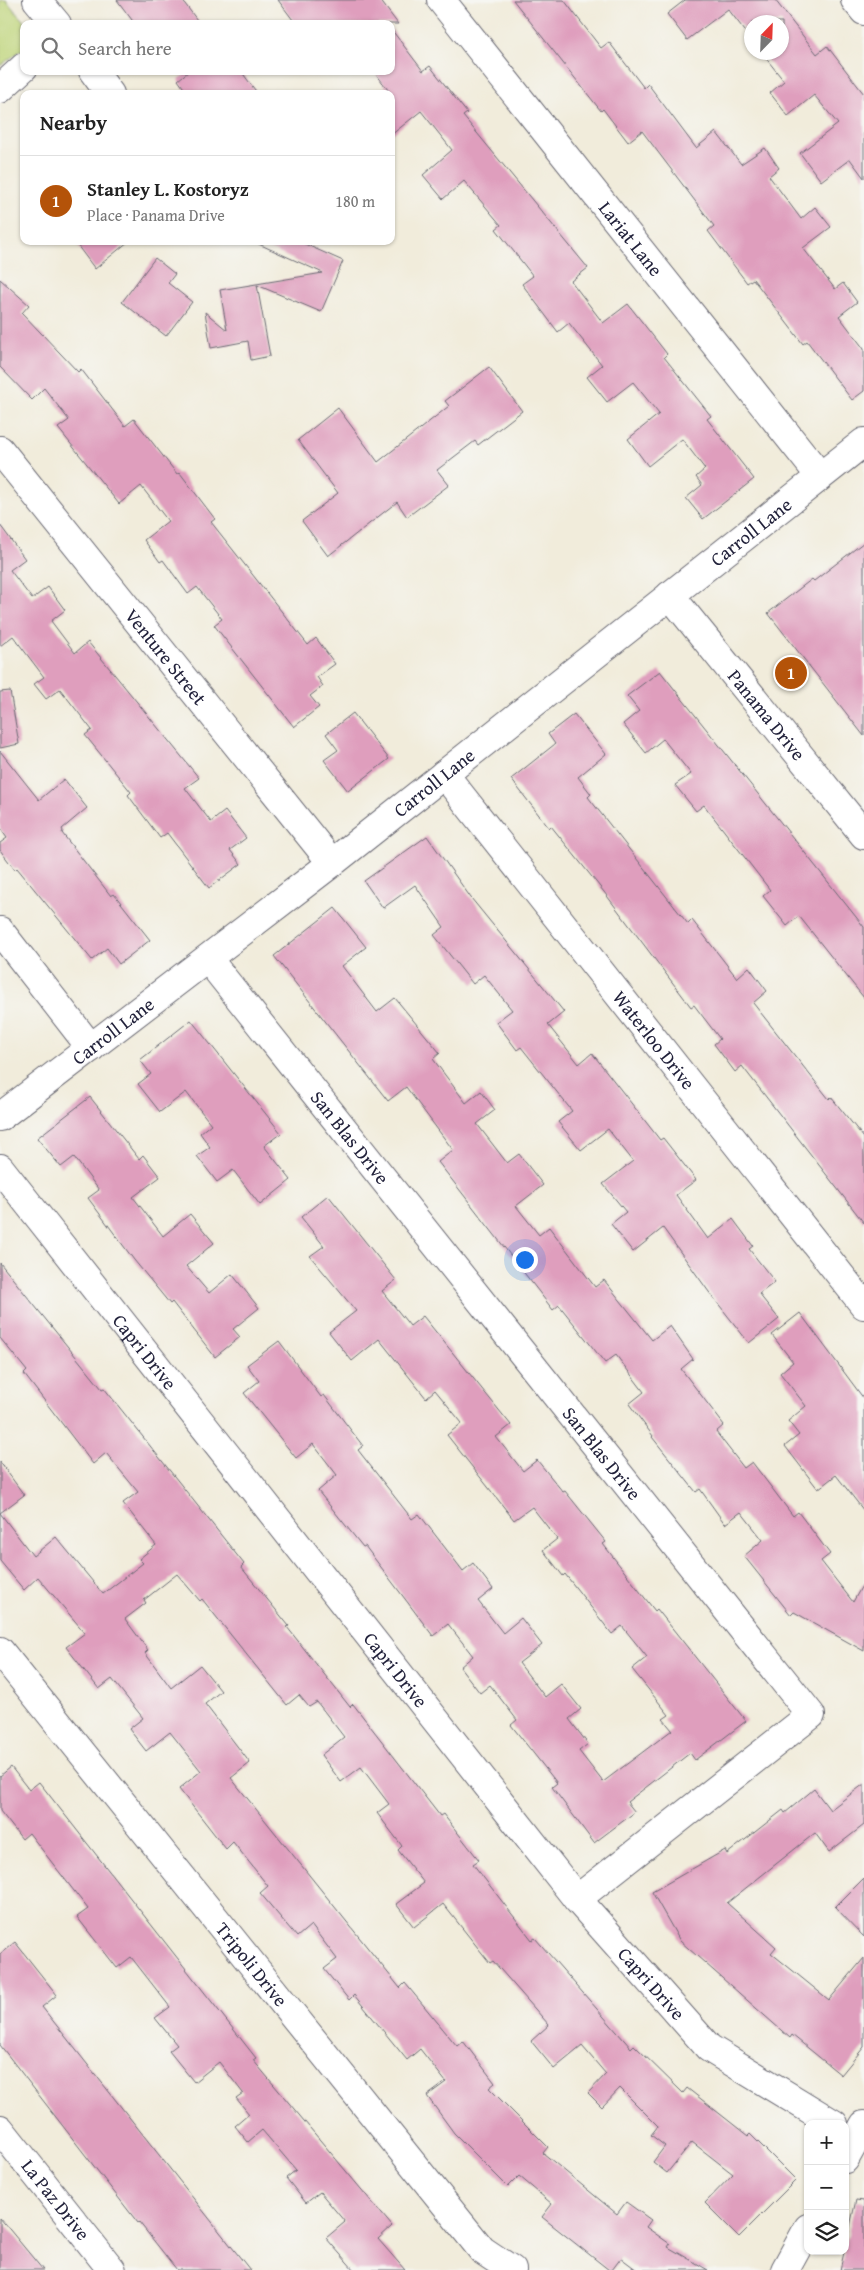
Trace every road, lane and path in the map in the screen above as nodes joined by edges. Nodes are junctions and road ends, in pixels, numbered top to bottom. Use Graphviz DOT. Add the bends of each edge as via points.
graph roads {
  1 [pos="37,0"];
  2 [pos="442,0"];
  3 [pos="855,0"];
  4 [pos="864,11"];
  5 [pos="54,20"];
  6 [pos="20,71"];
  7 [pos="96,75"];
  8 [pos="0,89"];
  9 [pos="107,90"];
  10 [pos="864,442"];
  11 [pos="0,450"];
  12 [pos="820,476"];
  13 [pos="670,595"];
  14 [pos="444,774"];
  15 [pos="864,835"];
  16 [pos="332,863"];
  17 [pos="0,931"];
  18 [pos="208,958"];
  19 [pos="91,1048"];
  20 [pos="0,1117"];
  21 [pos="0,1168"];
  22 [pos="864,1305"];
  23 [pos="0,1651"];
  24 [pos="577,1899"];
  25 [pos="0,2129"];
  26 [pos="852,2136"];
  27 [pos="804,2235"];
  28 [pos="112,2270"];
  29 [pos="512,2270"];
  30 [pos="785,2270"];
  1 -- 5 [label="street"];
  2 -- 12 [label="street, Lariat Lane"];
  3 -- 4 [label="street"];
  6 -- 8 [label="street"];
  7 -- 9 [label="street"];
  10 -- 12 [label="street, Carroll Lane"];
  11 -- 16 [label="street, Venture Street"];
  12 -- 13 [label="street, Carroll Lane"];
  13 -- 14 [label="street, Carroll Lane"];
  13 -- 15 [label="street, Panama Drive"];
  14 -- 16 [label="street, Carroll Lane"];
  14 -- 22 [label="street, Waterloo Drive"];
  16 -- 18 [label="street, Carroll Lane"];
  17 -- 19 [label="street"];
  18 -- 19 [label="street, Carroll Lane"];
  18 -- 24 [label="street, San Blas Drive" via="811,1715"];
  19 -- 20 [label="street, Carroll Lane"];
  21 -- 24 [label="street, Capri Drive"];
  23 -- 29 [label="street, Tripoli Drive" via="482,2250"];
  24 -- 26 [label="street, Capri Drive" via="709,2048"];
  25 -- 28 [label="street, La Paz Drive"];
  27 -- 30 [label="street"];
}
